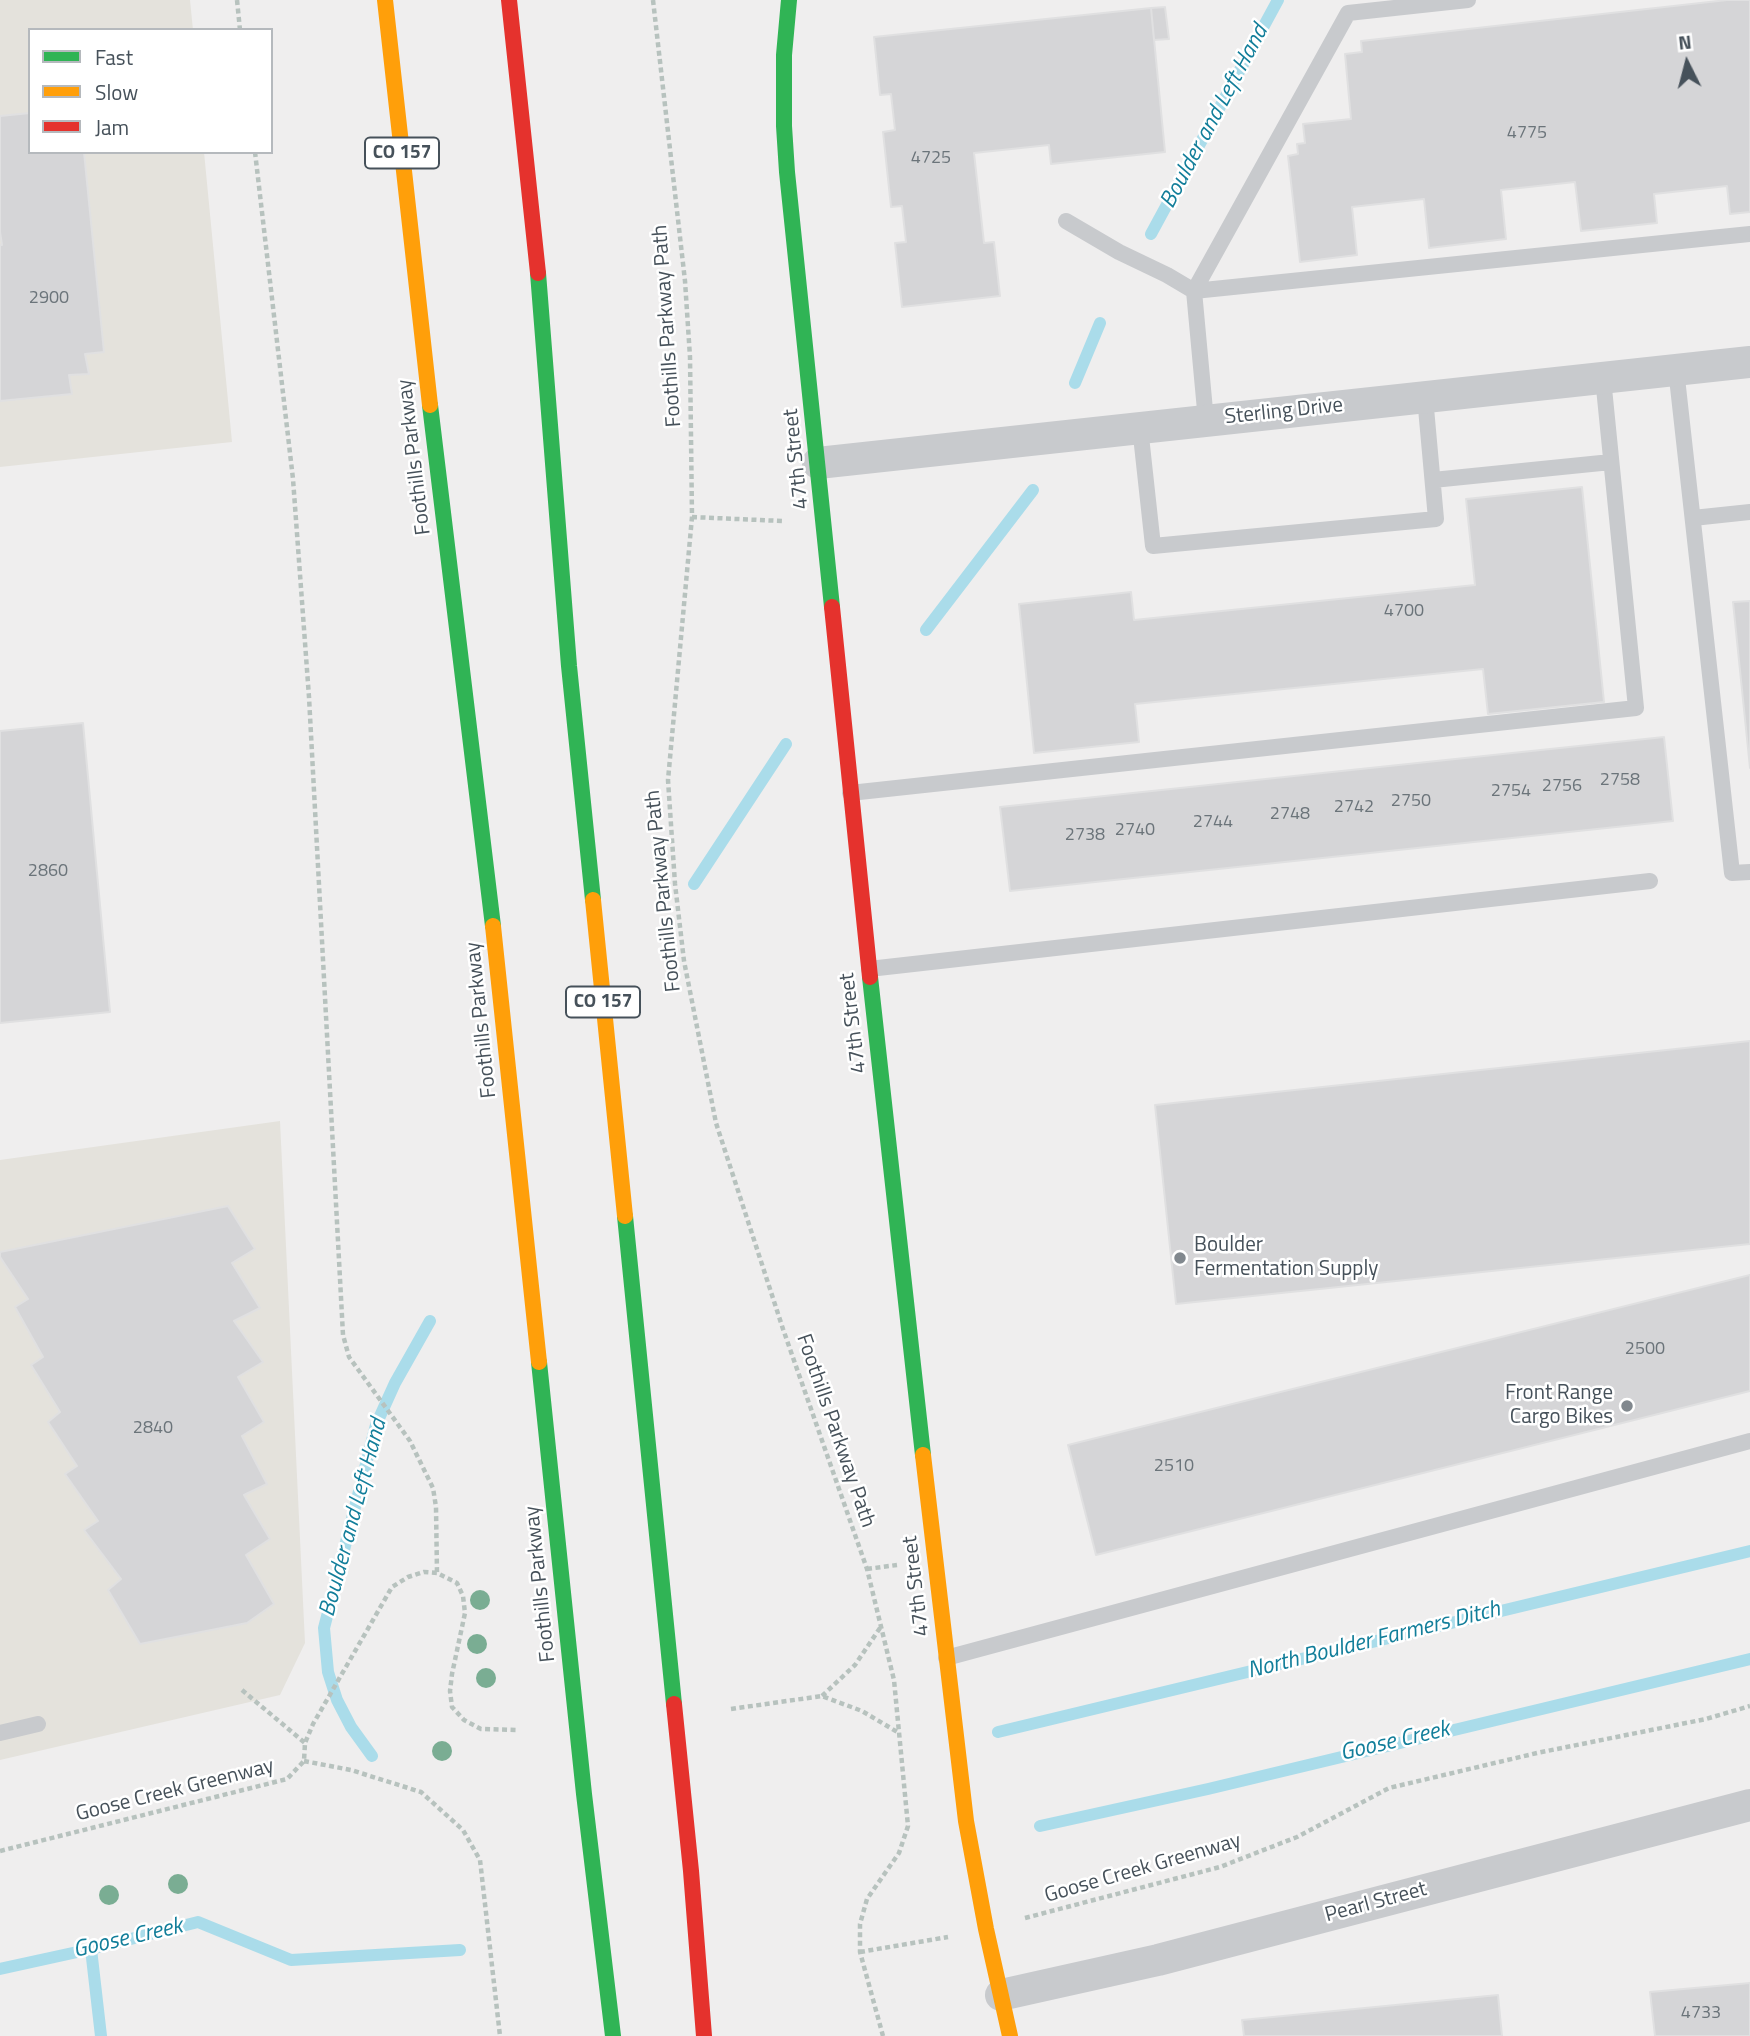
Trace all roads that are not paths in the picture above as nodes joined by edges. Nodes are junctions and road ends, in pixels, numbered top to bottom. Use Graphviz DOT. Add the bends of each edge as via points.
graph roads {
  1 [pos="385,0"];
  2 [pos="509,0"];
  3 [pos="789,0"];
  4 [pos="1468,0"];
  5 [pos="1066,221"];
  6 [pos="1750,234"];
  7 [pos="1194,290"];
  8 [pos="1750,362"];
  9 [pos="1676,369"];
  10 [pos="1603,377"];
  11 [pos="1425,397"];
  12 [pos="1206,421"];
  13 [pos="1140,428"];
  14 [pos="1611,462"];
  15 [pos="818,463"];
  16 [pos="1433,480"];
  17 [pos="1750,512"];
  18 [pos="1693,518"];
  19 [pos="850,793"];
  20 [pos="1750,872"];
  21 [pos="1650,881"];
  22 [pos="869,969"];
  23 [pos="1750,1441"];
  24 [pos="946,1658"];
  25 [pos="38,1724"];
  26 [pos="0,1733"];
  27 [pos="1750,1805"];
  28 [pos="1001,1995"];
  29 [pos="612,2036"];
  30 [pos="706,2036"];
  31 [pos="1010,2036"];
  1 -- 29 [label="main road, Foothills Parkway / CO 157" via="483,830"];
  2 -- 30 [label="main road, CO 157" via="538,276 569,666"];
  3 -- 15 [label="main road, 47th Street" via="783,126"];
  4 -- 7 [label="lane" via="1348,13"];
  5 -- 7 [label="lane"];
  6 -- 7 [label="lane"];
  7 -- 12 [label="lane"];
  8 -- 9 [label="street, Sterling Drive"];
  9 -- 10 [label="street, Sterling Drive"];
  9 -- 18 [label="lane"];
  10 -- 11 [label="street, Sterling Drive"];
  10 -- 14 [label="lane"];
  11 -- 12 [label="street, Sterling Drive"];
  11 -- 16 [label="lane"];
  12 -- 13 [label="street, Sterling Drive"];
  13 -- 15 [label="street, Sterling Drive"];
  13 -- 16 [label="lane" via="1153,546 1436,519"];
  14 -- 16 [label="lane"];
  14 -- 19 [label="lane" via="1636,708"];
  15 -- 19 [label="main road, 47th Street"];
  17 -- 18 [label="lane"];
  18 -- 20 [label="lane" via="1732,873"];
  19 -- 22 [label="main road, 47th Street"];
  21 -- 22 [label="lane"];
  22 -- 24 [label="main road, 47th Street"];
  23 -- 24 [label="lane"];
  24 -- 28 [label="main road, 47th Street" via="966,1821"];
  25 -- 26 [label="lane"];
  27 -- 28 [label="street, Pearl Street" via="1158,1960"];
  28 -- 31 [label="main road, 47th Street"];
}
